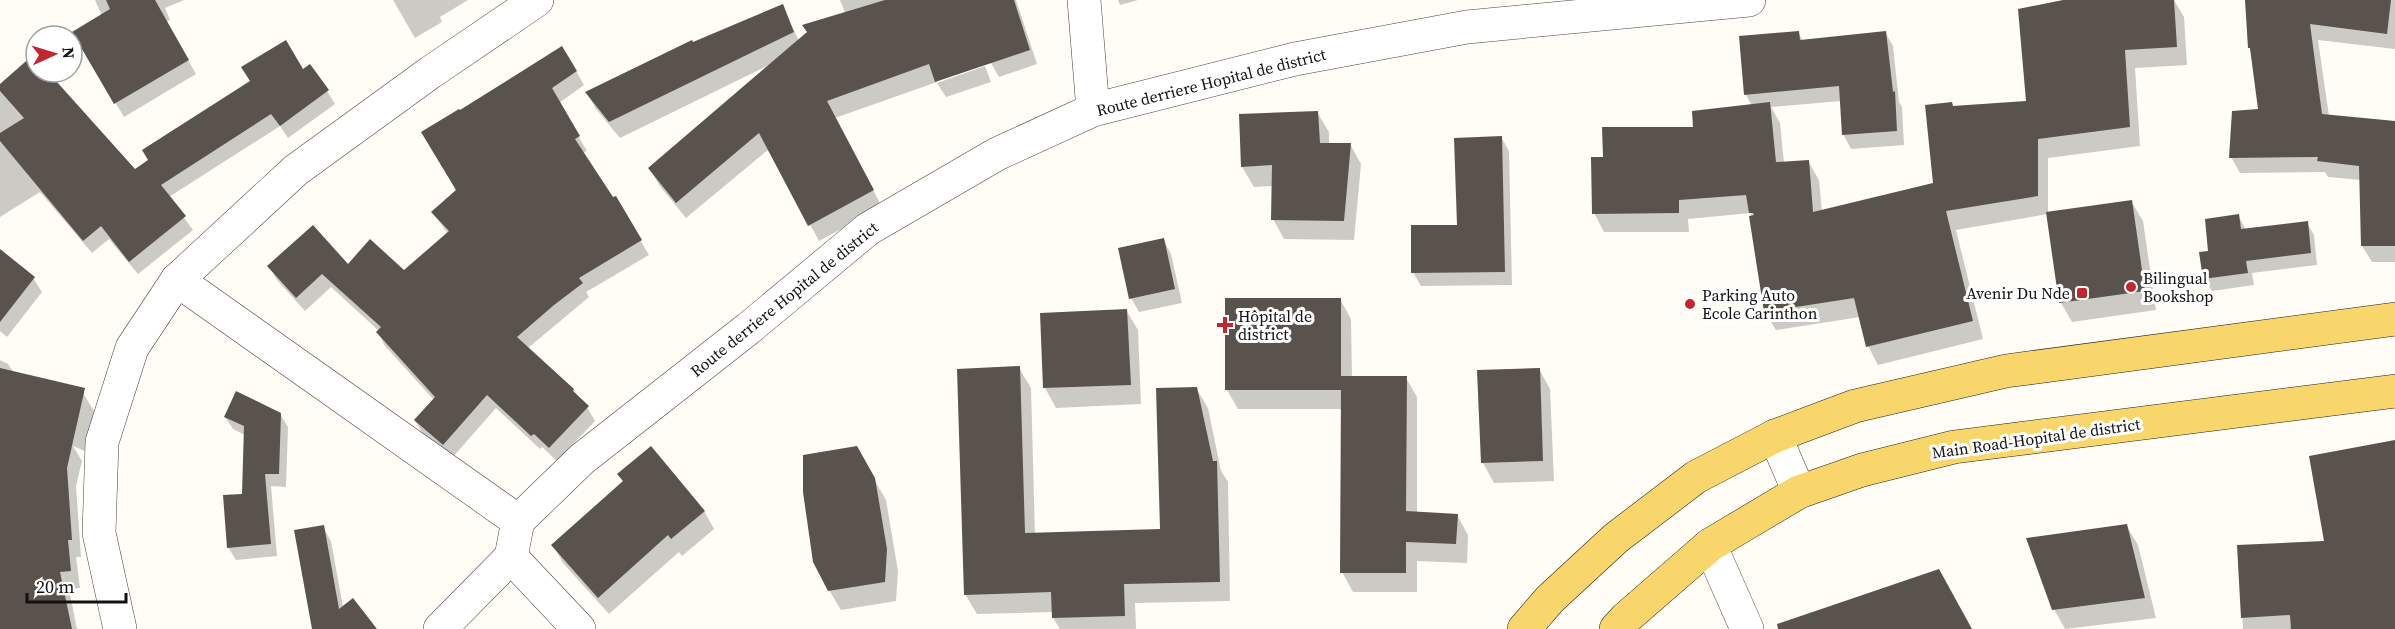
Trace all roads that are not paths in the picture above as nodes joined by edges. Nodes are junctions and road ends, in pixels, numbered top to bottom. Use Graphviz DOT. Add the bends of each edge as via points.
graph roads {
  1 [pos="537,0"];
  2 [pos="1084,0"];
  3 [pos="1749,0"];
  4 [pos="1093,110"];
  5 [pos="177,280"];
  6 [pos="2395,319"];
  7 [pos="2395,391"];
  8 [pos="1775,436"];
  9 [pos="1798,492"];
  10 [pos="518,521"];
  11 [pos="1710,545"];
  12 [pos="511,557"];
  13 [pos="120,629"];
  14 [pos="440,629"];
  15 [pos="579,629"];
  16 [pos="1524,629"];
  17 [pos="1616,629"];
  18 [pos="1747,629"];
  1 -- 5 [label="street" via="296,170"];
  2 -- 4 [label="street"];
  3 -- 4 [label="street, Route derriere Hopital de district" via="1467,27 1294,59"];
  4 -- 10 [label="street, Route derriere Hopital de district" via="998,154 868,229 582,459"];
  5 -- 10 [label="street"];
  5 -- 13 [label="street" via="132,348 102,442 99,533"];
  6 -- 8 [label="main road" via="2006,371 1855,406"];
  7 -- 9 [label="main road, Main Road-Hopital de district" via="1954,447 1862,470"];
  8 -- 9 [label="street"];
  8 -- 16 [label="main road" via="1696,477 1616,538"];
  9 -- 11 [label="main road, Main Road-Hopital de district"];
  10 -- 12 [label="street"];
  11 -- 17 [label="main road, Main Road-Hopital de district"];
  11 -- 18 [label="street"];
  12 -- 14 [label="street"];
  12 -- 15 [label="street"];
}
